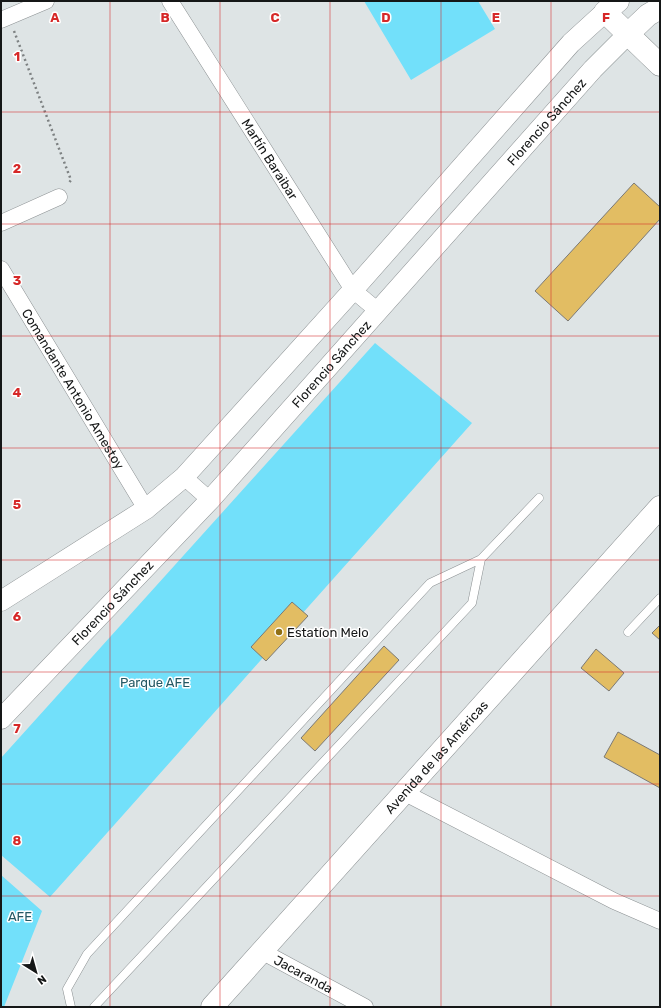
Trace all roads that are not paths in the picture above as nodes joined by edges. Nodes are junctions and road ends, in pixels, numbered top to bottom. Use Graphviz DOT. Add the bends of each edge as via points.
graph roads {
  1 [pos="46,1"];
  2 [pos="170,1"];
  3 [pos="612,6"];
  4 [pos="660,8"];
  5 [pos="5,18"];
  6 [pos="629,33"];
  7 [pos="660,65"];
  8 [pos="521,99"];
  9 [pos="546,121"];
  10 [pos="59,197"];
  11 [pos="1,223"];
  12 [pos="1,269"];
  13 [pos="353,290"];
  14 [pos="378,311"];
  15 [pos="184,477"];
  16 [pos="539,498"];
  17 [pos="210,500"];
  18 [pos="660,507"];
  19 [pos="146,509"];
  20 [pos="481,559"];
  21 [pos="660,598"];
  22 [pos="1,602"];
  23 [pos="628,632"];
  24 [pos="1,719"];
  25 [pos="405,793"];
  26 [pos="660,921"];
  27 [pos="263,952"];
  28 [pos="71,1007"];
  29 [pos="94,1007"];
  30 [pos="212,1007"];
  31 [pos="365,1007"];
  1 -- 5 [label="street"];
  2 -- 13 [label="street, Martín Baraibar"];
  3 -- 6 [label="main road"];
  3 -- 8 [label="street" via="571,43"];
  4 -- 6 [label="main road, Florencio Sánchez" via="648,15"];
  6 -- 7 [label="main road"];
  6 -- 9 [label="street, Florencio Sánchez"];
  8 -- 9 [label="street"];
  8 -- 13 [label="street"];
  9 -- 14 [label="street, Florencio Sánchez"];
  10 -- 11 [label="street"];
  12 -- 19 [label="street, Comandante Antonio Amestoy"];
  13 -- 14 [label="street, Martín Baraibar"];
  13 -- 15 [label="street"];
  14 -- 17 [label="street, Florencio Sánchez"];
  15 -- 17 [label="street"];
  15 -- 19 [label="street"];
  16 -- 20 [label="lane"];
  17 -- 24 [label="street, Florencio Sánchez"];
  18 -- 25 [label="main road, Avenida de las Américas"];
  19 -- 22 [label="street"];
  20 -- 28 [label="lane" via="430,583 93,948 74,974 67,989"];
  20 -- 29 [label="lane" via="472,603"];
  21 -- 23 [label="lane"];
  25 -- 26 [label="street" via="614,901"];
  25 -- 27 [label="main road, Avenida de las Américas"];
  27 -- 30 [label="main road, Avenida de las Américas"];
  27 -- 31 [label="street, Jacaranda"];
}
